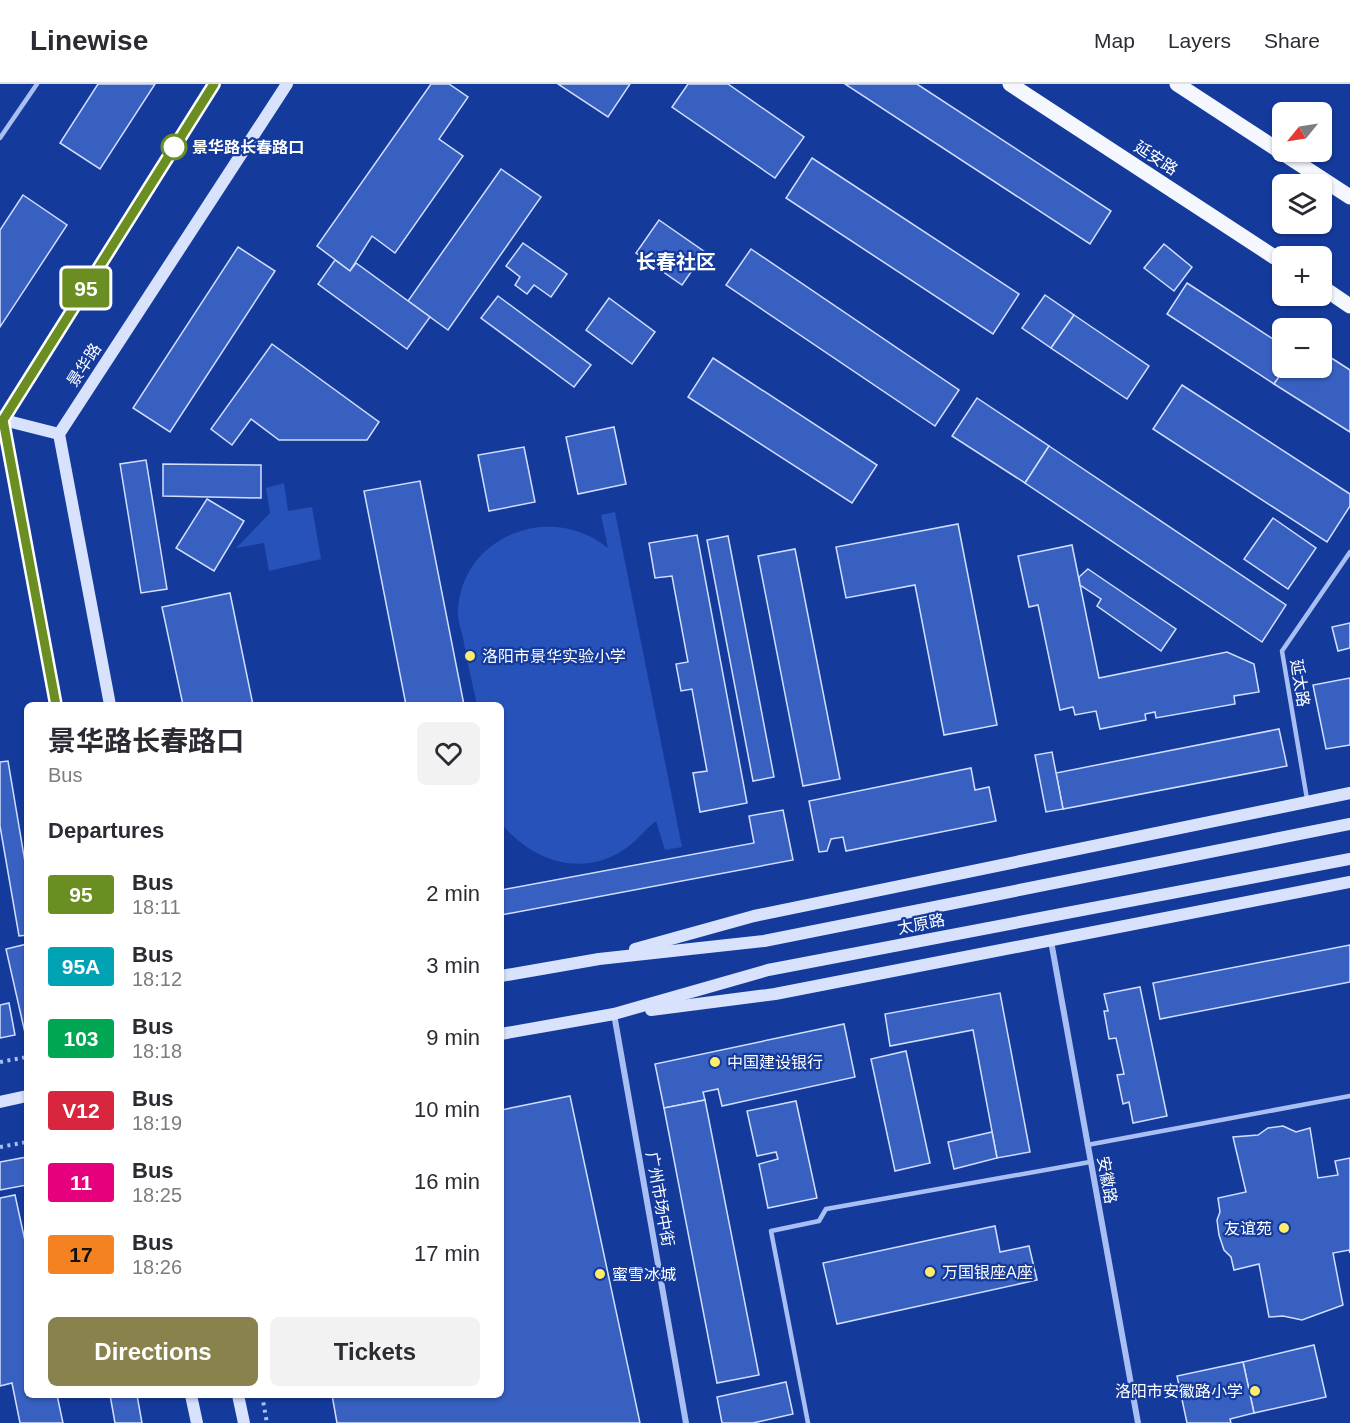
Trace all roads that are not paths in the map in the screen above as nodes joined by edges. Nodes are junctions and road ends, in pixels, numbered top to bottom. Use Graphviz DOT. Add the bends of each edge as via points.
graph roads {
  1 [pos="37,84"];
  2 [pos="214,84"];
  3 [pos="287,84"];
  4 [pos="1010,84"];
  5 [pos="1177,84"];
  6 [pos="0,138"];
  7 [pos="1350,197"];
  8 [pos="1272,255"];
  9 [pos="1332,294"];
  10 [pos="1350,306"];
  11 [pos="1,420"];
  12 [pos="59,434"];
  13 [pos="1350,552"];
  14 [pos="55,702"];
  15 [pos="109,702"];
  16 [pos="1350,793"];
  17 [pos="1307,801"];
  18 [pos="1350,824"];
  19 [pos="1350,859"];
  20 [pos="1350,882"];
  21 [pos="1051,941"];
  22 [pos="599,958"];
  23 [pos="504,975"];
  24 [pos="614,1014"];
  25 [pos="504,1033"];
  26 [pos="1350,1096"];
  27 [pos="24,1097"];
  28 [pos="0,1102"];
  29 [pos="1087,1145"];
  30 [pos="1090,1162"];
  31 [pos="192,1398"];
  32 [pos="239,1398"];
  33 [pos="197,1423"];
  34 [pos="244,1423"];
  35 [pos="686,1423"];
  36 [pos="808,1423"];
  37 [pos="1138,1423"];
  1 -- 6 [label="lane"];
  2 -- 11 [label="main road"];
  3 -- 12 [label="main road, 景华路"];
  4 -- 8 [label="main road, 延安路"];
  5 -- 7 [label="main road"];
  9 -- 10 [label="main road"];
  11 -- 12 [label="main road"];
  11 -- 14 [label="main road"];
  12 -- 15 [label="main road"];
  13 -- 17 [label="lane, 延太路" via="1282,651"];
  16 -- 17 [label="main road"];
  17 -- 22 [label="main road" via="754,916"];
  18 -- 22 [label="main road, 太原路" via="764,941"];
  19 -- 24 [label="main road, 太原路" via="768,970"];
  20 -- 21 [label="main road"];
  21 -- 24 [label="main road" via="775,994"];
  21 -- 29 [label="street, 安徽路"];
  22 -- 23 [label="main road, 太原路"];
  24 -- 25 [label="main road, 太原路"];
  24 -- 35 [label="street, 广州市场中街"];
  26 -- 29 [label="lane"];
  27 -- 28 [label="main road"];
  29 -- 30 [label="street, 安徽路"];
  30 -- 36 [label="lane" via="826,1209 819,1221 771,1231"];
  30 -- 37 [label="street, 安徽路"];
  31 -- 33 [label="main road"];
  32 -- 34 [label="main road"];
}
